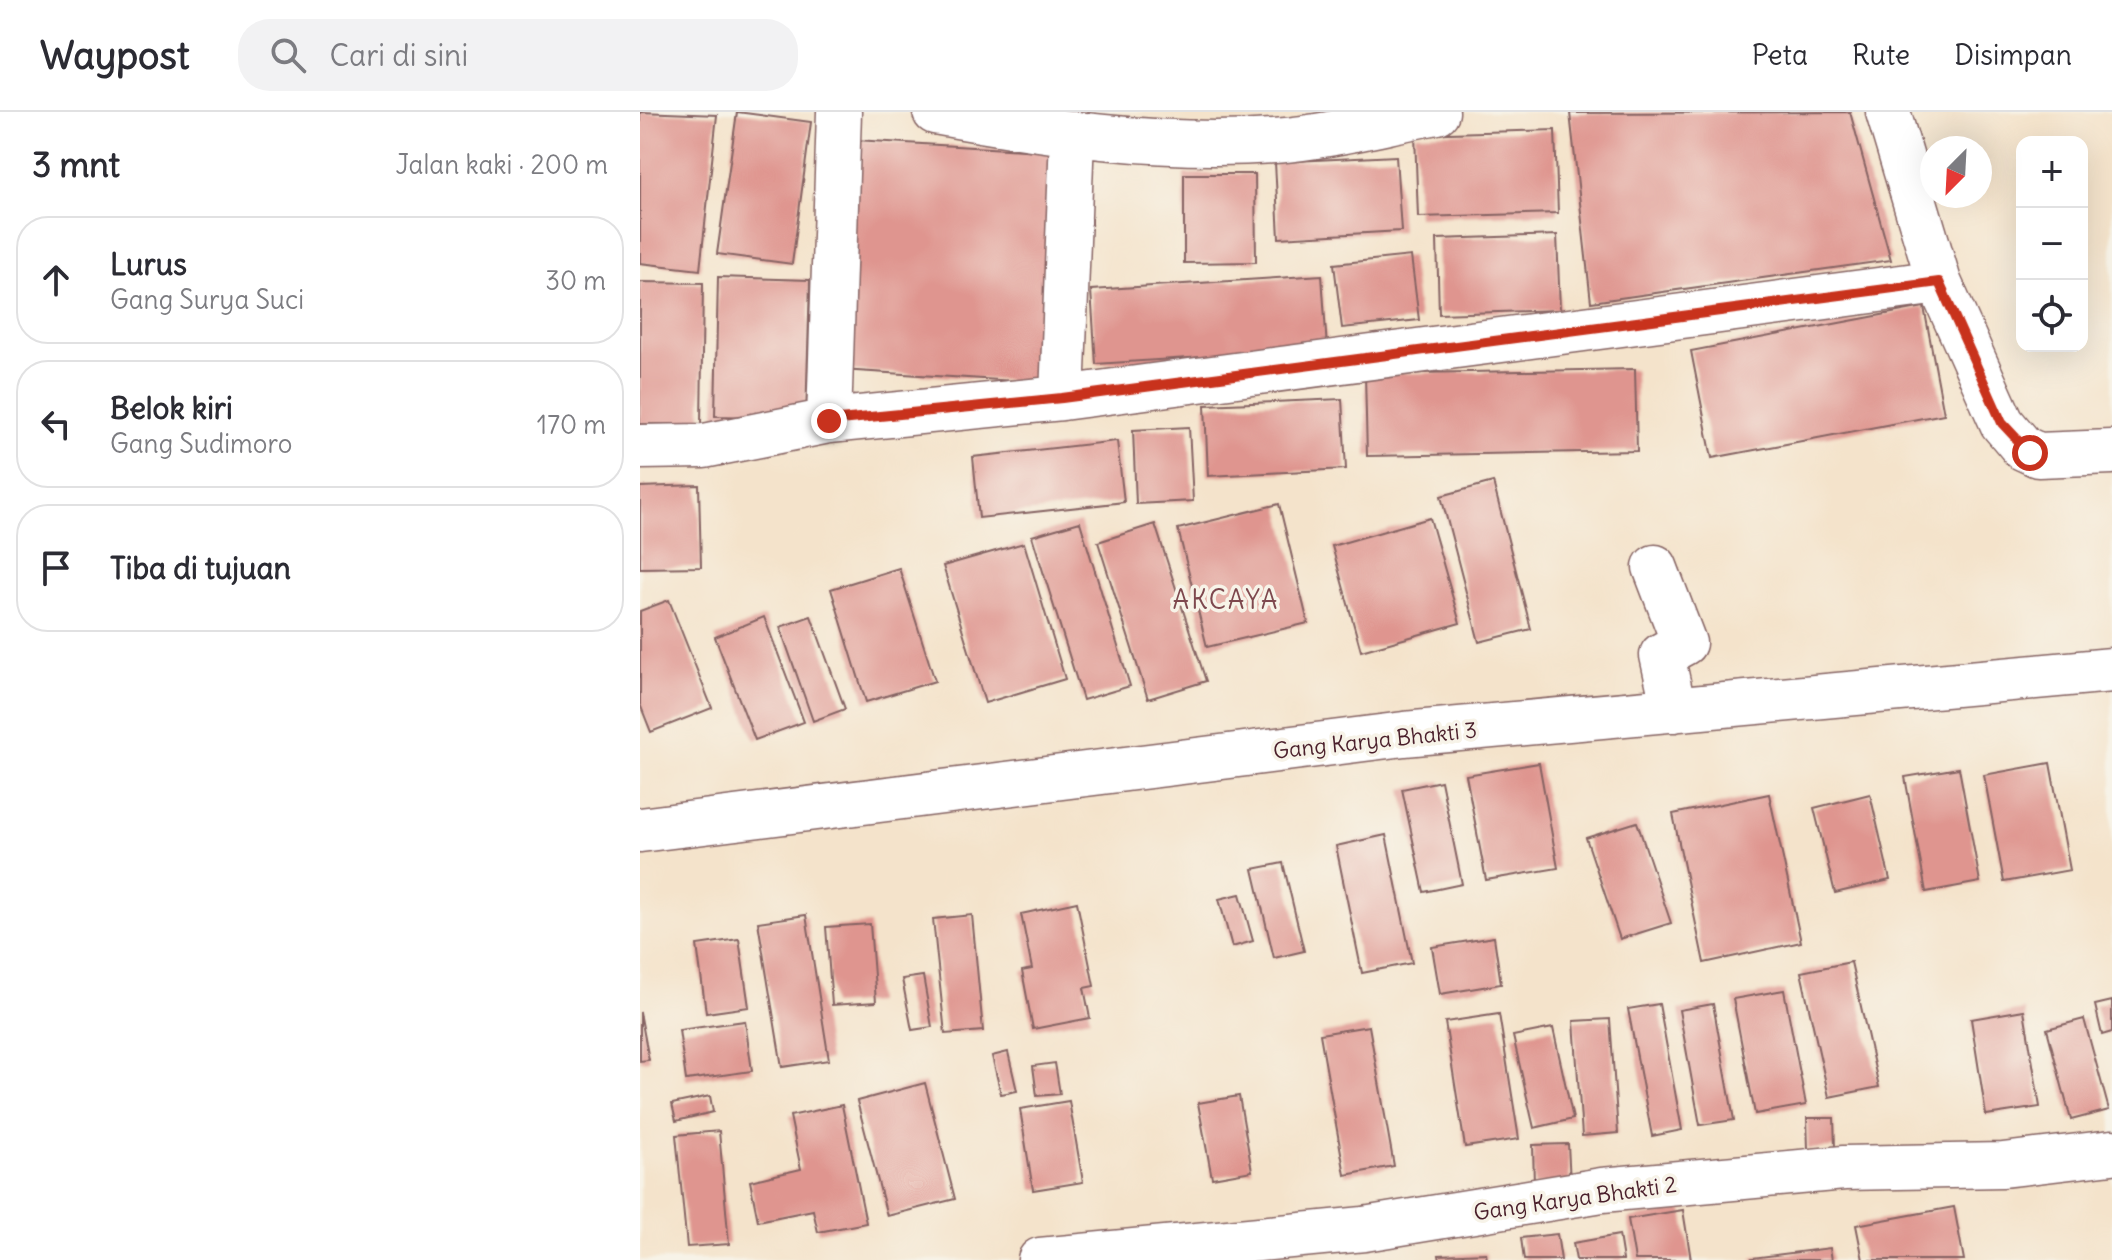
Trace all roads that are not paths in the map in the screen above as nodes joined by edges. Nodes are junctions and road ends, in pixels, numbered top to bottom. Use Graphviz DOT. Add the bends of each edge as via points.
graph roads {
  1 [pos="839,112"];
  2 [pos="935,112"];
  3 [pos="1437,112"];
  4 [pos="1888,112"];
  5 [pos="1072,136"];
  6 [pos="1939,282"];
  7 [pos="1062,398"];
  8 [pos="829,421"];
  9 [pos="640,447"];
  10 [pos="2112,452"];
  11 [pos="1655,567"];
  12 [pos="2112,670"];
  13 [pos="1674,710"];
  14 [pos="640,830"];
  15 [pos="2112,1152"];
  16 [pos="1366,1244"];
  17 [pos="1040,1260"];
  1 -- 8 [label="street"];
  2 -- 5 [label="street"];
  3 -- 5 [label="street" via="1278,141"];
  4 -- 6 [label="street"];
  5 -- 7 [label="street"];
  6 -- 7 [label="street"];
  6 -- 10 [label="street" via="2002,423 2023,448 2038,455"];
  7 -- 8 [label="street"];
  8 -- 9 [label="street" via="704,446"];
  11 -- 13 [label="street" via="1684,643 1662,655"];
  12 -- 13 [label="street, Gang Karya Bhakti 3"];
  13 -- 14 [label="street, Gang Karya Bhakti 3" via="1404,734"];
  15 -- 16 [label="street, Gang Karya Bhakti 2" via="2003,1165 1844,1168 1602,1190"];
  16 -- 17 [label="street, Gang Karya Bhakti 2"];
}
